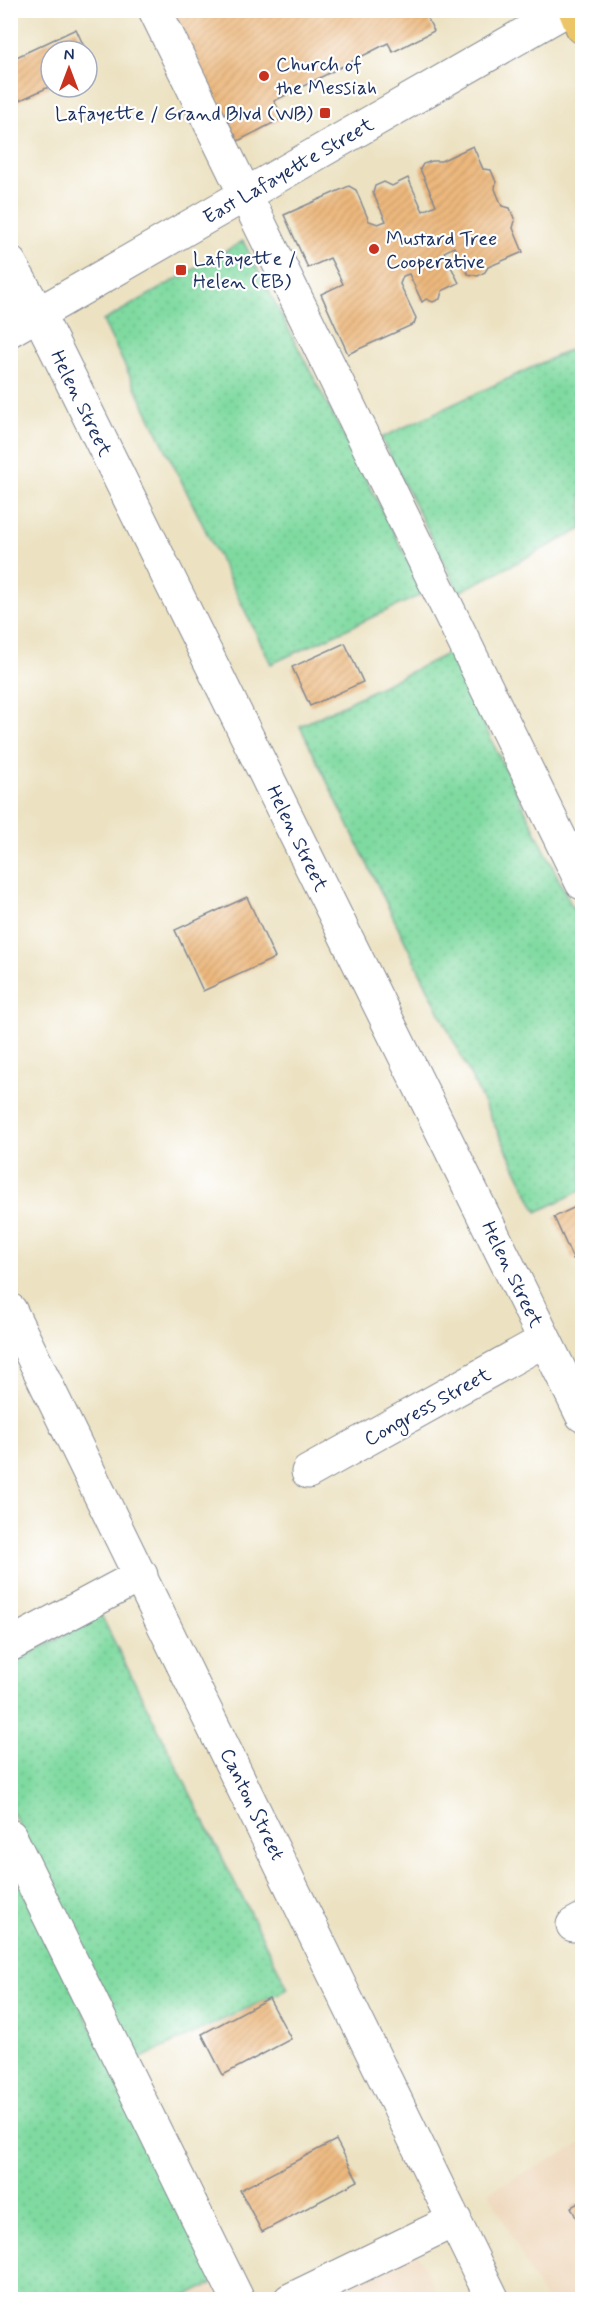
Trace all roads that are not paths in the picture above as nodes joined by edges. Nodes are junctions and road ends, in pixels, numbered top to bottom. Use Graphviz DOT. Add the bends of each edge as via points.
graph roads {
  1 [pos="156,10"];
  2 [pos="566,10"];
  3 [pos="575,10"];
  4 [pos="582,27"];
  5 [pos="246,195"];
  6 [pos="10,263"];
  7 [pos="38,313"];
  8 [pos="10,330"];
  9 [pos="582,883"];
  10 [pos="10,1310"];
  11 [pos="545,1340"];
  12 [pos="582,1415"];
  13 [pos="308,1472"];
  14 [pos="141,1575"];
  15 [pos="10,1645"];
  16 [pos="10,1836"];
  17 [pos="455,2220"];
  18 [pos="238,2300"];
  19 [pos="290,2300"];
  20 [pos="493,2300"];
  1 -- 5 [label="street"];
  2 -- 5 [label="street, East Lafayette Street"];
  3 -- 4 [label="main road"];
  5 -- 7 [label="street, East Lafayette Street"];
  5 -- 9 [label="street"];
  6 -- 7 [label="street, Helen Street"];
  7 -- 8 [label="street, East Lafayette Street"];
  7 -- 11 [label="street, Helen Street"];
  10 -- 14 [label="street, Canton Street"];
  11 -- 12 [label="street, Helen Street"];
  11 -- 13 [label="street, Congress Street"];
  14 -- 15 [label="street"];
  14 -- 17 [label="street, Canton Street"];
  16 -- 18 [label="street"];
  17 -- 19 [label="street"];
  17 -- 20 [label="street, Canton Street"];
}
